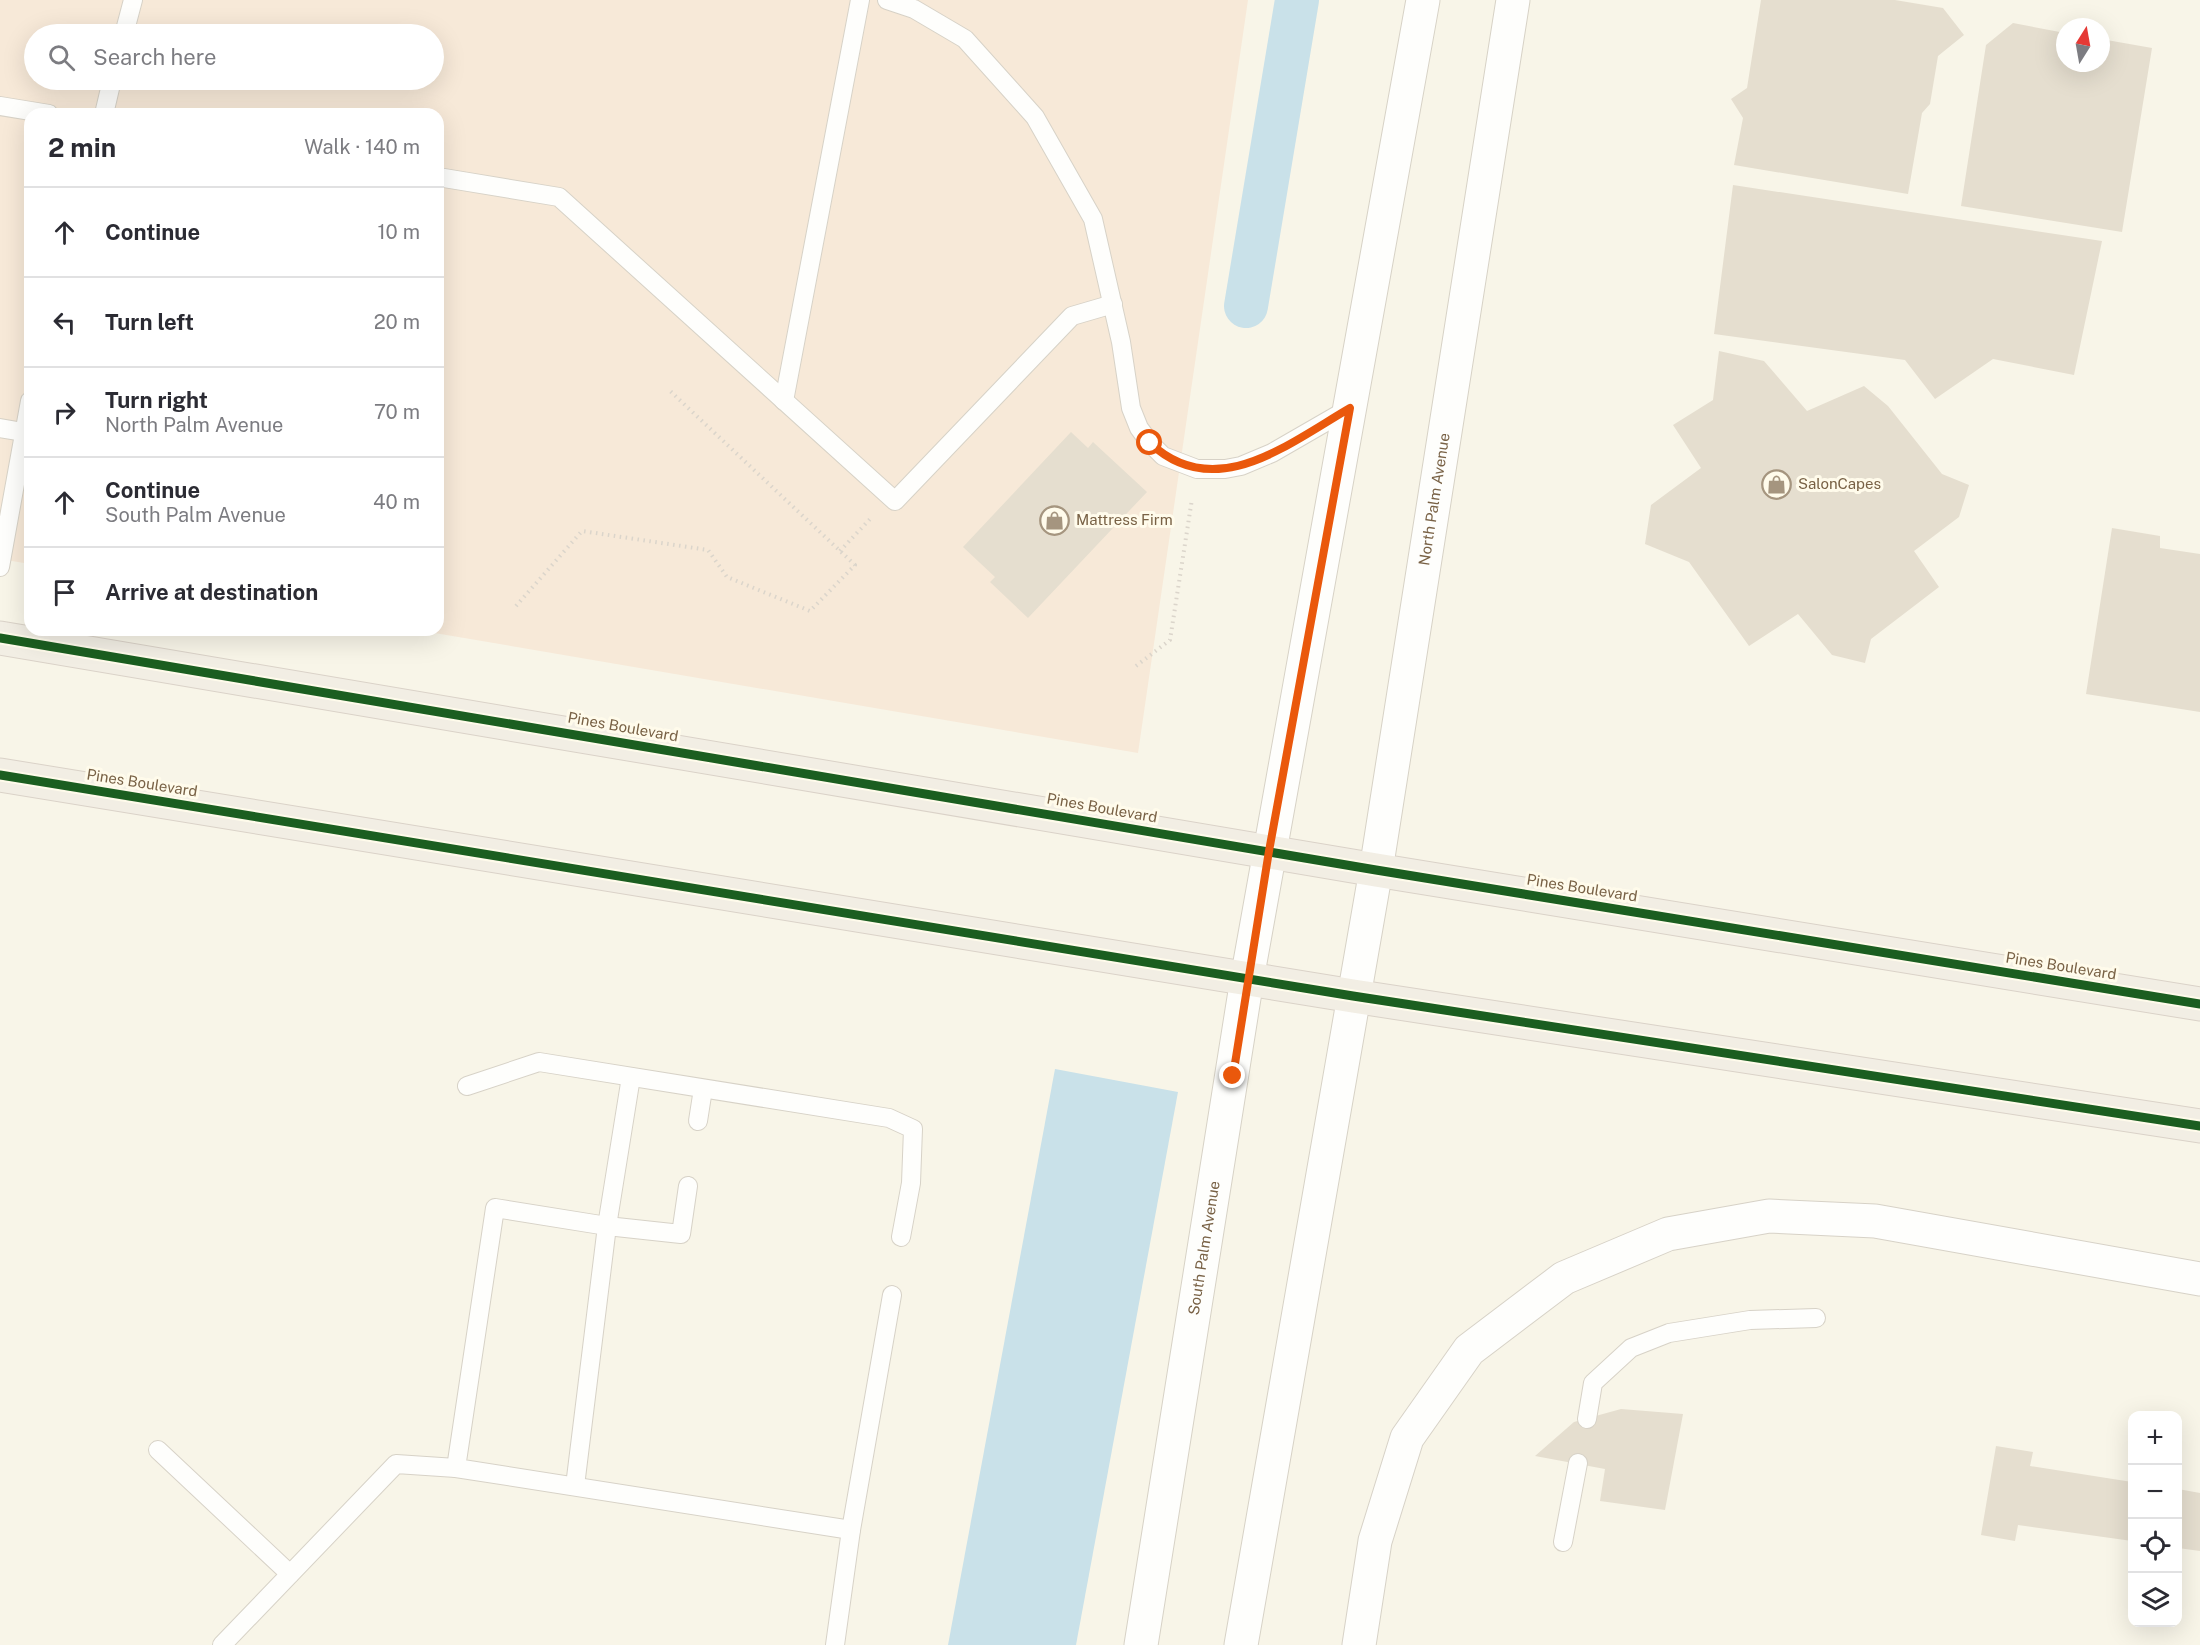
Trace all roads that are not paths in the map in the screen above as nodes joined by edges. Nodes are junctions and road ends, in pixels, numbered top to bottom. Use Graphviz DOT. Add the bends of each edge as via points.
graph roads {
  1 [pos="133,0"];
  2 [pos="860,0"];
  3 [pos="887,0"];
  4 [pos="1423,0"];
  5 [pos="1513,0"];
  6 [pos="127,24"];
  7 [pos="110,90"];
  8 [pos="0,106"];
  9 [pos="105,108"];
  10 [pos="24,110"];
  11 [pos="444,178"];
  12 [pos="1113,304"];
  13 [pos="784,401"];
  14 [pos="1350,408"];
  15 [pos="0,428"];
  16 [pos="24,428"];
  17 [pos="23,432"];
  18 [pos="0,567"];
  19 [pos="0,638"];
  20 [pos="0,775"];
  21 [pos="1269,851"];
  22 [pos="1376,870"];
  23 [pos="1247,979"];
  24 [pos="1353,996"];
  25 [pos="2200,1004"];
  26 [pos="631,1077"];
  27 [pos="467,1086"];
  28 [pos="703,1089"];
  29 [pos="2200,1102"];
  30 [pos="2096,1110"];
  31 [pos="698,1121"];
  32 [pos="2200,1126"];
  33 [pos="688,1186"];
  34 [pos="607,1226"];
  35 [pos="901,1237"];
  36 [pos="2200,1279"];
  37 [pos="892,1295"];
  38 [pos="1816,1318"];
  39 [pos="1587,1419"];
  40 [pos="158,1450"];
  41 [pos="1578,1463"];
  42 [pos="456,1468"];
  43 [pos="575,1486"];
  44 [pos="851,1530"];
  45 [pos="1563,1542"];
  46 [pos="290,1574"];
  47 [pos="222,1645"];
  48 [pos="835,1645"];
  49 [pos="1141,1645"];
  50 [pos="1241,1645"];
  51 [pos="1359,1645"];
  1 -- 6 [label="lane"];
  2 -- 13 [label="lane"];
  3 -- 12 [label="lane" via="914,9 964,39 1035,117 1093,219"];
  4 -- 14 [label="main road"];
  5 -- 22 [label="main road, North Palm Avenue"];
  7 -- 9 [label="lane"];
  8 -- 10 [label="lane"];
  11 -- 13 [label="lane" via="559,197"];
  12 -- 13 [label="lane" via="1072,316 895,501"];
  12 -- 14 [label="lane" via="1131,408 1139,428 1163,456 1197,469 1240,466 1272,453"];
  14 -- 21 [label="main road"];
  15 -- 17 [label="lane"];
  16 -- 17 [label="lane"];
  17 -- 18 [label="lane"];
  19 -- 21 [label="highway, Pines Boulevard"];
  20 -- 23 [label="highway, Pines Boulevard"];
  21 -- 22 [label="highway, Pines Boulevard"];
  21 -- 23 [label="main road, South Palm Avenue"];
  22 -- 24 [label="main road, North Palm Avenue"];
  22 -- 25 [label="highway, Pines Boulevard"];
  23 -- 24 [label="highway, Pines Boulevard"];
  23 -- 49 [label="main road, South Palm Avenue"];
  24 -- 30 [label="highway, Pines Boulevard"];
  24 -- 50 [label="main road"];
  26 -- 27 [label="lane" via="539,1062"];
  26 -- 28 [label="lane"];
  26 -- 34 [label="lane"];
  28 -- 31 [label="lane"];
  28 -- 35 [label="lane" via="889,1119 913,1129"];
  29 -- 30 [label="highway"];
  30 -- 32 [label="highway, Pines Boulevard"];
  33 -- 34 [label="lane" via="681,1234"];
  34 -- 42 [label="lane" via="495,1208"];
  34 -- 43 [label="lane"];
  36 -- 51 [label="main road" via="1875,1221 1769,1216 1668,1234 1564,1278 1469,1350 1407,1438 1375,1541"];
  37 -- 44 [label="lane"];
  38 -- 39 [label="lane" via="1750,1320 1669,1333 1631,1348 1593,1383"];
  40 -- 46 [label="lane"];
  41 -- 45 [label="lane"];
  42 -- 43 [label="lane"];
  42 -- 46 [label="lane" via="396,1464"];
  43 -- 44 [label="lane"];
  44 -- 48 [label="lane"];
  46 -- 47 [label="lane"];
}
